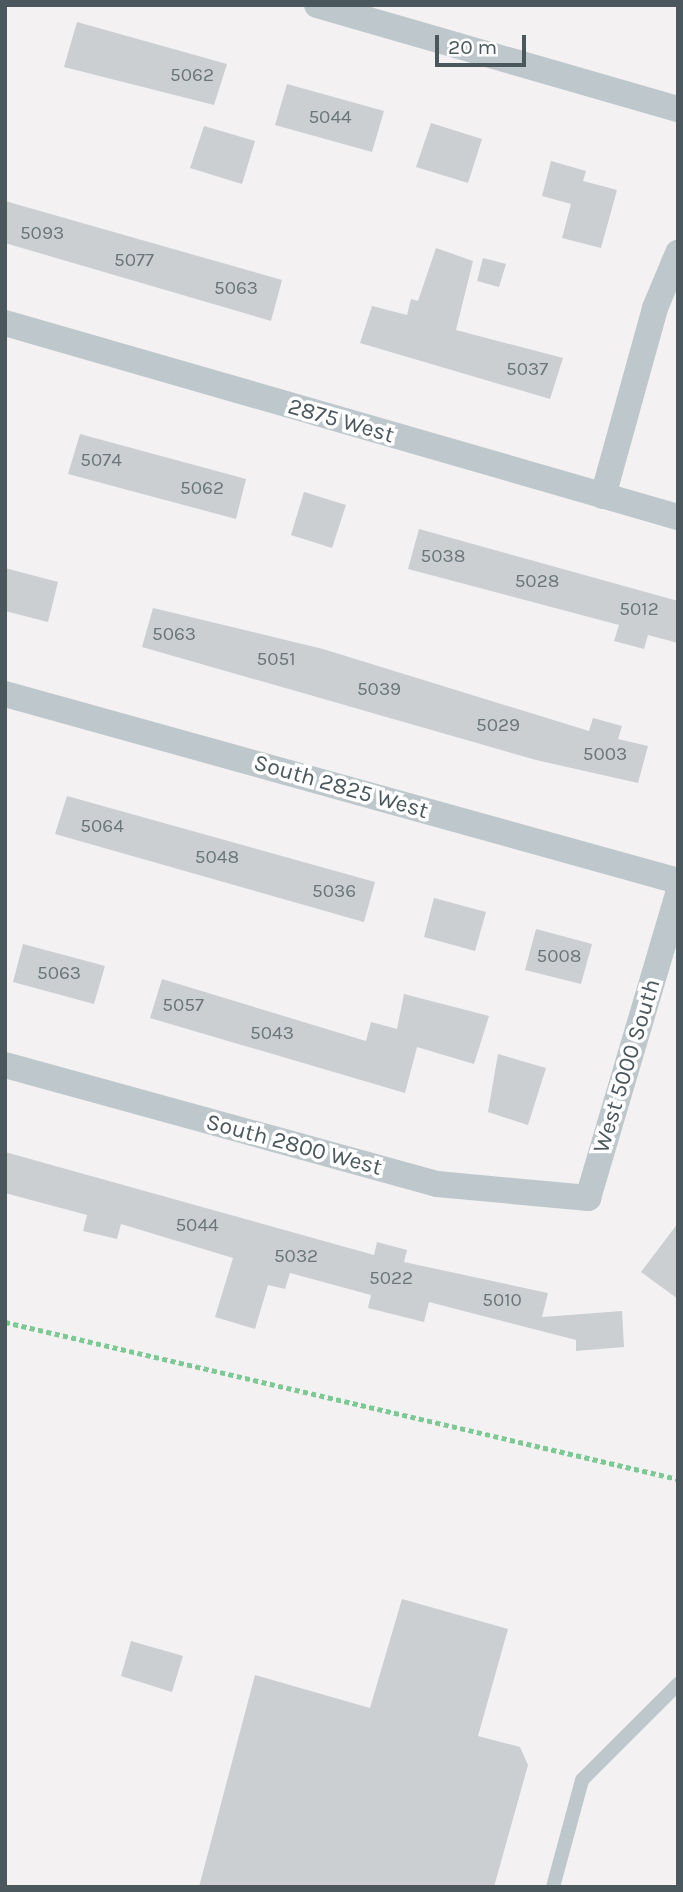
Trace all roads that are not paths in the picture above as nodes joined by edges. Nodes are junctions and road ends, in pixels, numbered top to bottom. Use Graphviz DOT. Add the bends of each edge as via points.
graph roads {
  1 [pos="317,5"];
  2 [pos="678,109"];
  3 [pos="678,253"];
  4 [pos="5,323"];
  5 [pos="603,496"];
  6 [pos="678,517"];
  7 [pos="5,694"];
  8 [pos="678,881"];
  9 [pos="678,894"];
  10 [pos="5,1066"];
  11 [pos="588,1198"];
  12 [pos="678,1684"];
  13 [pos="553,1887"];
  1 -- 2 [label="street"];
  3 -- 5 [label="street" via="655,308"];
  4 -- 5 [label="street, 2875 West"];
  5 -- 6 [label="street, 2875 West"];
  7 -- 8 [label="street, South 2825 West"];
  9 -- 11 [label="street, West 5000 South"];
  10 -- 11 [label="street, South 2800 West" via="437,1184"];
  12 -- 13 [label="lane" via="582,1780"];
}
